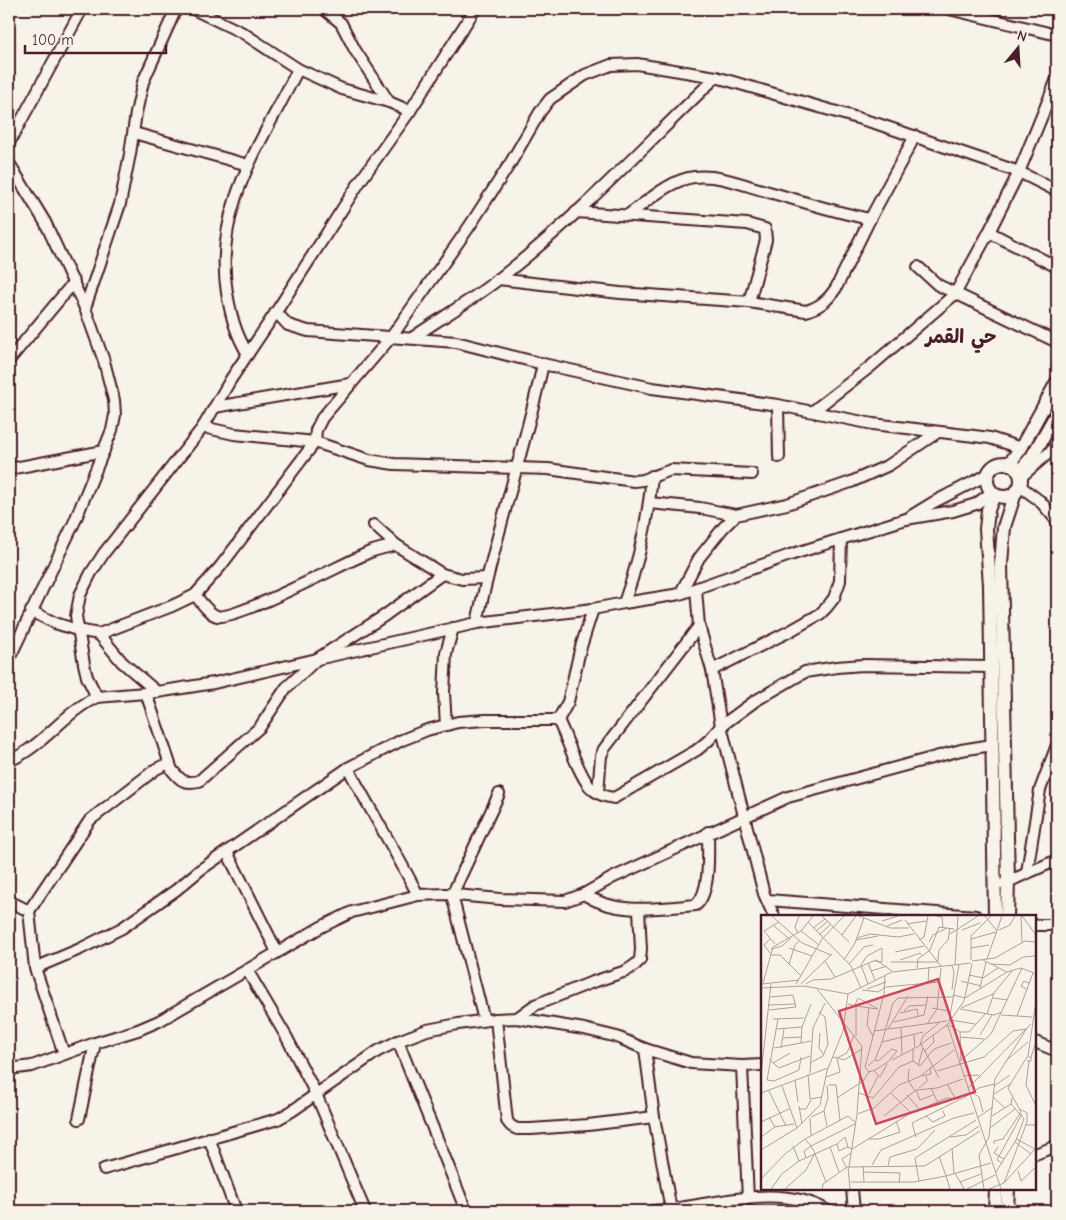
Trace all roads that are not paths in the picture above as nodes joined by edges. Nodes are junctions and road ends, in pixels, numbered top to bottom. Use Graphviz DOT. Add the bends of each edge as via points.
graph roads {
  1 [pos="82,9"];
  2 [pos="176,9"];
  3 [pos="194,9"];
  4 [pos="324,9"];
  5 [pos="475,9"];
  6 [pos="956,10"];
  7 [pos="1057,35"];
  8 [pos="298,69"];
  9 [pos="716,77"];
  10 [pos="1057,79"];
  11 [pos="389,102"];
  12 [pos="410,111"];
  13 [pos="134,133"];
  14 [pos="915,136"];
  15 [pos="9,143"];
  16 [pos="9,163"];
  17 [pos="248,166"];
  18 [pos="1019,172"];
  19 [pos="1057,191"];
  20 [pos="576,212"];
  21 [pos="628,215"];
  22 [pos="870,219"];
  23 [pos="989,232"];
  24 [pos="918,267"];
  25 [pos="1057,267"];
  26 [pos="498,279"];
  27 [pos="74,282"];
  28 [pos="955,294"];
  29 [pos="749,302"];
  30 [pos="85,308"];
  31 [pos="276,312"];
  32 [pos="392,336"];
  33 [pos="412,338"];
  34 [pos="1057,342"];
  35 [pos="248,354"];
  36 [pos="9,360"];
  37 [pos="543,364"];
  38 [pos="1057,382"];
  39 [pos="350,384"];
  40 [pos="778,404"];
  41 [pos="215,407"];
  42 [pos="813,411"];
  43 [pos="1057,412"];
  44 [pos="1034,424"];
  45 [pos="203,427"];
  46 [pos="1052,429"];
  47 [pos="938,432"];
  48 [pos="315,442"];
  49 [pos="1057,447"];
  50 [pos="1020,448"];
  51 [pos="104,450"];
  52 [pos="779,456"];
  53 [pos="1009,464"];
  54 [pos="518,468"];
  55 [pos="9,469"];
  56 [pos="752,474"];
  57 [pos="987,475"];
  58 [pos="652,476"];
  59 [pos="1019,482"];
  60 [pos="992,494"];
  61 [pos="650,503"];
  62 [pos="736,515"];
  63 [pos="906,519"];
  64 [pos="1057,521"];
  65 [pos="374,525"];
  66 [pos="841,538"];
  67 [pos="396,546"];
  68 [pos="442,574"];
  69 [pos="487,578"];
  70 [pos="696,589"];
  71 [pos="680,594"];
  72 [pos="195,595"];
  73 [pos="624,603"];
  74 [pos="594,609"];
  75 [pos="30,611"];
  76 [pos="477,623"];
  77 [pos="699,626"];
  78 [pos="453,628"];
  79 [pos="77,630"];
  80 [pos="99,634"];
  81 [pos="317,658"];
  82 [pos="9,659"];
  83 [pos="991,667"];
  84 [pos="712,670"];
  85 [pos="157,692"];
  86 [pos="146,693"];
  87 [pos="97,697"];
  88 [pos="558,720"];
  89 [pos="446,725"];
  90 [pos="721,726"];
  91 [pos="992,745"];
  92 [pos="1057,745"];
  93 [pos="9,761"];
  94 [pos="169,763"];
  95 [pos="348,768"];
  96 [pos="598,792"];
  97 [pos="499,794"];
  98 [pos="745,817"];
  99 [pos="708,832"];
  100 [pos="227,852"];
  101 [pos="1057,860"];
  102 [pos="1027,872"];
  103 [pos="1008,882"];
  104 [pos="995,886"];
  105 [pos="584,894"];
  106 [pos="418,895"];
  107 [pos="452,895"];
  108 [pos="768,900"];
  109 [pos="9,901"];
  110 [pos="639,910"];
  111 [pos="30,911"];
  112 [pos="774,915"];
  113 [pos="963,915"];
  114 [pos="995,915"];
  115 [pos="1007,915"];
  116 [pos="1036,925"];
  117 [pos="1057,925"];
  118 [pos="277,952"];
  119 [pos="35,968"];
  120 [pos="247,970"];
  121 [pos="517,1018"];
  122 [pos="496,1019"];
  123 [pos="484,1020"];
  124 [pos="398,1041"];
  125 [pos="1036,1042"];
  126 [pos="95,1043"];
  127 [pos="645,1049"];
  128 [pos="1057,1051"];
  129 [pos="64,1054"];
  130 [pos="761,1065"];
  131 [pos="742,1066"];
  132 [pos="9,1069"];
  133 [pos="316,1094"];
  134 [pos="654,1117"];
  135 [pos="79,1119"];
  136 [pos="209,1138"];
  137 [pos="1057,1146"];
  138 [pos="1036,1154"];
  139 [pos="104,1169"];
  140 [pos="852,1190"];
  141 [pos="996,1190"];
  142 [pos="1008,1190"];
  143 [pos="748,1198"];
  144 [pos="671,1210"];
  145 [pos="236,1211"];
  146 [pos="365,1211"];
  147 [pos="466,1211"];
  148 [pos="651,1211"];
  149 [pos="828,1211"];
  150 [pos="854,1211"];
  151 [pos="995,1211"];
  152 [pos="1007,1211"];
  1 -- 15 [label="street"];
  2 -- 13 [label="street" via="143,82"];
  3 -- 8 [label="street" via="243,33"];
  4 -- 11 [label="street" via="341,24"];
  5 -- 12 [label="street"];
  6 -- 7 [label="street"];
  8 -- 11 [label="street" via="342,89"];
  8 -- 17 [label="street"];
  9 -- 14 [label="street"];
  9 -- 20 [label="street"];
  9 -- 32 [label="street" via="637,64 611,66 585,75 562,89 540,112 469,227"];
  10 -- 18 [label="street"];
  11 -- 12 [label="street"];
  12 -- 31 [label="street"];
  13 -- 17 [label="street"];
  13 -- 30 [label="street" via="120,204"];
  14 -- 18 [label="street"];
  14 -- 22 [label="street"];
  16 -- 27 [label="street" via="46,222"];
  17 -- 35 [label="street" via="230,211 225,245 229,306 236,334"];
  18 -- 19 [label="street"];
  18 -- 23 [label="street"];
  20 -- 21 [label="street"];
  20 -- 26 [label="street"];
  21 -- 22 [label="street" via="669,187 695,176 721,178"];
  21 -- 29 [label="street" via="747,224 765,229 766,240"];
  22 -- 29 [label="street" via="836,288 821,305 806,310"];
  23 -- 25 [label="street"];
  23 -- 28 [label="street"];
  24 -- 28 [label="street" via="938,285"];
  26 -- 29 [label="street" via="620,293"];
  26 -- 33 [label="street"];
  27 -- 30 [label="street"];
  27 -- 36 [label="street"];
  28 -- 34 [label="street"];
  28 -- 42 [label="street"];
  30 -- 51 [label="street" via="114,400 115,419"];
  31 -- 32 [label="street" via="288,325 308,331"];
  31 -- 35 [label="street"];
  32 -- 33 [label="street"];
  32 -- 39 [label="street"];
  33 -- 37 [label="street" via="456,342"];
  35 -- 41 [label="street"];
  37 -- 40 [label="street" via="652,388"];
  37 -- 54 [label="street"];
  38 -- 44 [label="street"];
  39 -- 41 [label="street"];
  39 -- 48 [label="street" via="322,418"];
  40 -- 42 [label="street"];
  40 -- 52 [label="street"];
  41 -- 45 [label="street"];
  42 -- 47 [label="street" via="873,424"];
  43 -- 46 [label="street"];
  44 -- 46 [label="street"];
  44 -- 50 [label="street"];
  45 -- 48 [label="street" via="234,434"];
  45 -- 79 [label="street" via="91,572 78,601"];
  46 -- 59 [label="street"];
  47 -- 50 [label="street" via="990,438"];
  47 -- 62 [label="street" via="889,465 851,482 787,504"];
  48 -- 54 [label="street" via="382,462"];
  48 -- 72 [label="street"];
  49 -- 59 [label="street"];
  50 -- 53 [label="street"];
  51 -- 55 [label="street"];
  51 -- 75 [label="street" via="74,523"];
  53 -- 57 [label="street" via="996,465"];
  53 -- 59 [label="street" via="1017,468"];
  54 -- 58 [label="street" via="634,481"];
  54 -- 69 [label="street"];
  56 -- 58 [label="street" via="671,470"];
  57 -- 60 [label="street"];
  57 -- 63 [label="street"];
  58 -- 61 [label="street"];
  59 -- 60 [label="street" via="1006,497"];
  59 -- 64 [label="street"];
  59 -- 103 [label="street" via="1003,533 1001,564"];
  60 -- 63 [label="street" via="964,507"];
  60 -- 83 [label="street" via="986,529"];
  61 -- 62 [label="street"];
  61 -- 73 [label="street"];
  62 -- 71 [label="street" via="699,558"];
  63 -- 66 [label="street"];
  65 -- 67 [label="street"];
  66 -- 70 [label="street"];
  66 -- 84 [label="street" via="840,581 827,607 790,631"];
  67 -- 68 [label="street"];
  67 -- 72 [label="street" via="370,552 223,617 213,615"];
  68 -- 69 [label="street" via="462,579"];
  68 -- 81 [label="street" via="384,616"];
  69 -- 76 [label="street"];
  70 -- 71 [label="street"];
  70 -- 77 [label="street"];
  71 -- 73 [label="street"];
  72 -- 80 [label="street"];
  73 -- 74 [label="street"];
  74 -- 76 [label="street"];
  74 -- 88 [label="street" via="568,702"];
  75 -- 79 [label="street"];
  75 -- 82 [label="street"];
  76 -- 78 [label="street"];
  77 -- 84 [label="street"];
  77 -- 96 [label="street" via="604,749"];
  78 -- 81 [label="street"];
  78 -- 89 [label="street" via="446,653"];
  79 -- 80 [label="street"];
  79 -- 87 [label="street" via="87,677"];
  80 -- 85 [label="street" via="122,662"];
  81 -- 85 [label="street" via="222,682"];
  81 -- 94 [label="street" via="286,688 260,727 200,781 180,780"];
  83 -- 90 [label="street" via="862,665 805,672 755,701"];
  83 -- 91 [label="street"];
  84 -- 90 [label="street"];
  85 -- 86 [label="street"];
  86 -- 87 [label="street"];
  86 -- 94 [label="street"];
  87 -- 93 [label="street" via="81,704 31,750"];
  88 -- 89 [label="street" via="484,720"];
  88 -- 96 [label="street" via="585,780"];
  89 -- 95 [label="street" via="402,740"];
  90 -- 96 [label="street" via="697,750 614,798"];
  90 -- 98 [label="street"];
  91 -- 98 [label="street" via="961,750 809,790 774,802"];
  91 -- 104 [label="street"];
  92 -- 102 [label="street" via="1040,790"];
  94 -- 111 [label="street" via="156,769 90,820"];
  95 -- 100 [label="street"];
  95 -- 106 [label="street"];
  97 -- 107 [label="street"];
  98 -- 99 [label="street"];
  98 -- 108 [label="street"];
  99 -- 105 [label="street"];
  99 -- 110 [label="street" via="707,878 700,901 696,905"];
  100 -- 118 [label="street"];
  100 -- 119 [label="street" via="122,928"];
  101 -- 102 [label="street"];
  102 -- 103 [label="street"];
  103 -- 104 [label="street"];
  103 -- 115 [label="street"];
  104 -- 114 [label="street"];
  105 -- 107 [label="street" via="565,901"];
  105 -- 110 [label="street" via="598,902"];
  106 -- 107 [label="street"];
  106 -- 118 [label="street" via="352,912"];
  107 -- 123 [label="street"];
  108 -- 112 [label="street"];
  108 -- 113 [label="street"];
  109 -- 111 [label="street"];
  110 -- 121 [label="street" via="640,960 626,971 535,1005"];
  111 -- 119 [label="street"];
  116 -- 117 [label="street"];
  118 -- 120 [label="street"];
  119 -- 129 [label="street"];
  120 -- 126 [label="street" via="159,1021"];
  120 -- 133 [label="street"];
  121 -- 122 [label="street"];
  121 -- 127 [label="street" via="584,1029 617,1037"];
  122 -- 123 [label="street"];
  122 -- 134 [label="street" via="507,1121 511,1126 530,1129 588,1126"];
  123 -- 124 [label="street" via="427,1030"];
  124 -- 133 [label="street"];
  124 -- 147 [label="street"];
  125 -- 128 [label="street"];
  126 -- 129 [label="street"];
  126 -- 135 [label="street"];
  127 -- 131 [label="street" via="691,1063"];
  127 -- 134 [label="street"];
  129 -- 132 [label="street" via="32,1066"];
  130 -- 131 [label="street"];
  131 -- 143 [label="street"];
  133 -- 136 [label="street" via="278,1119"];
  133 -- 146 [label="street"];
  134 -- 144 [label="street"];
  136 -- 139 [label="street"];
  136 -- 145 [label="street"];
  137 -- 138 [label="street"];
  140 -- 150 [label="street"];
  141 -- 151 [label="street"];
  142 -- 152 [label="street"];
  143 -- 144 [label="street"];
  143 -- 149 [label="street" via="778,1196 800,1199"];
  144 -- 148 [label="street"];
}
